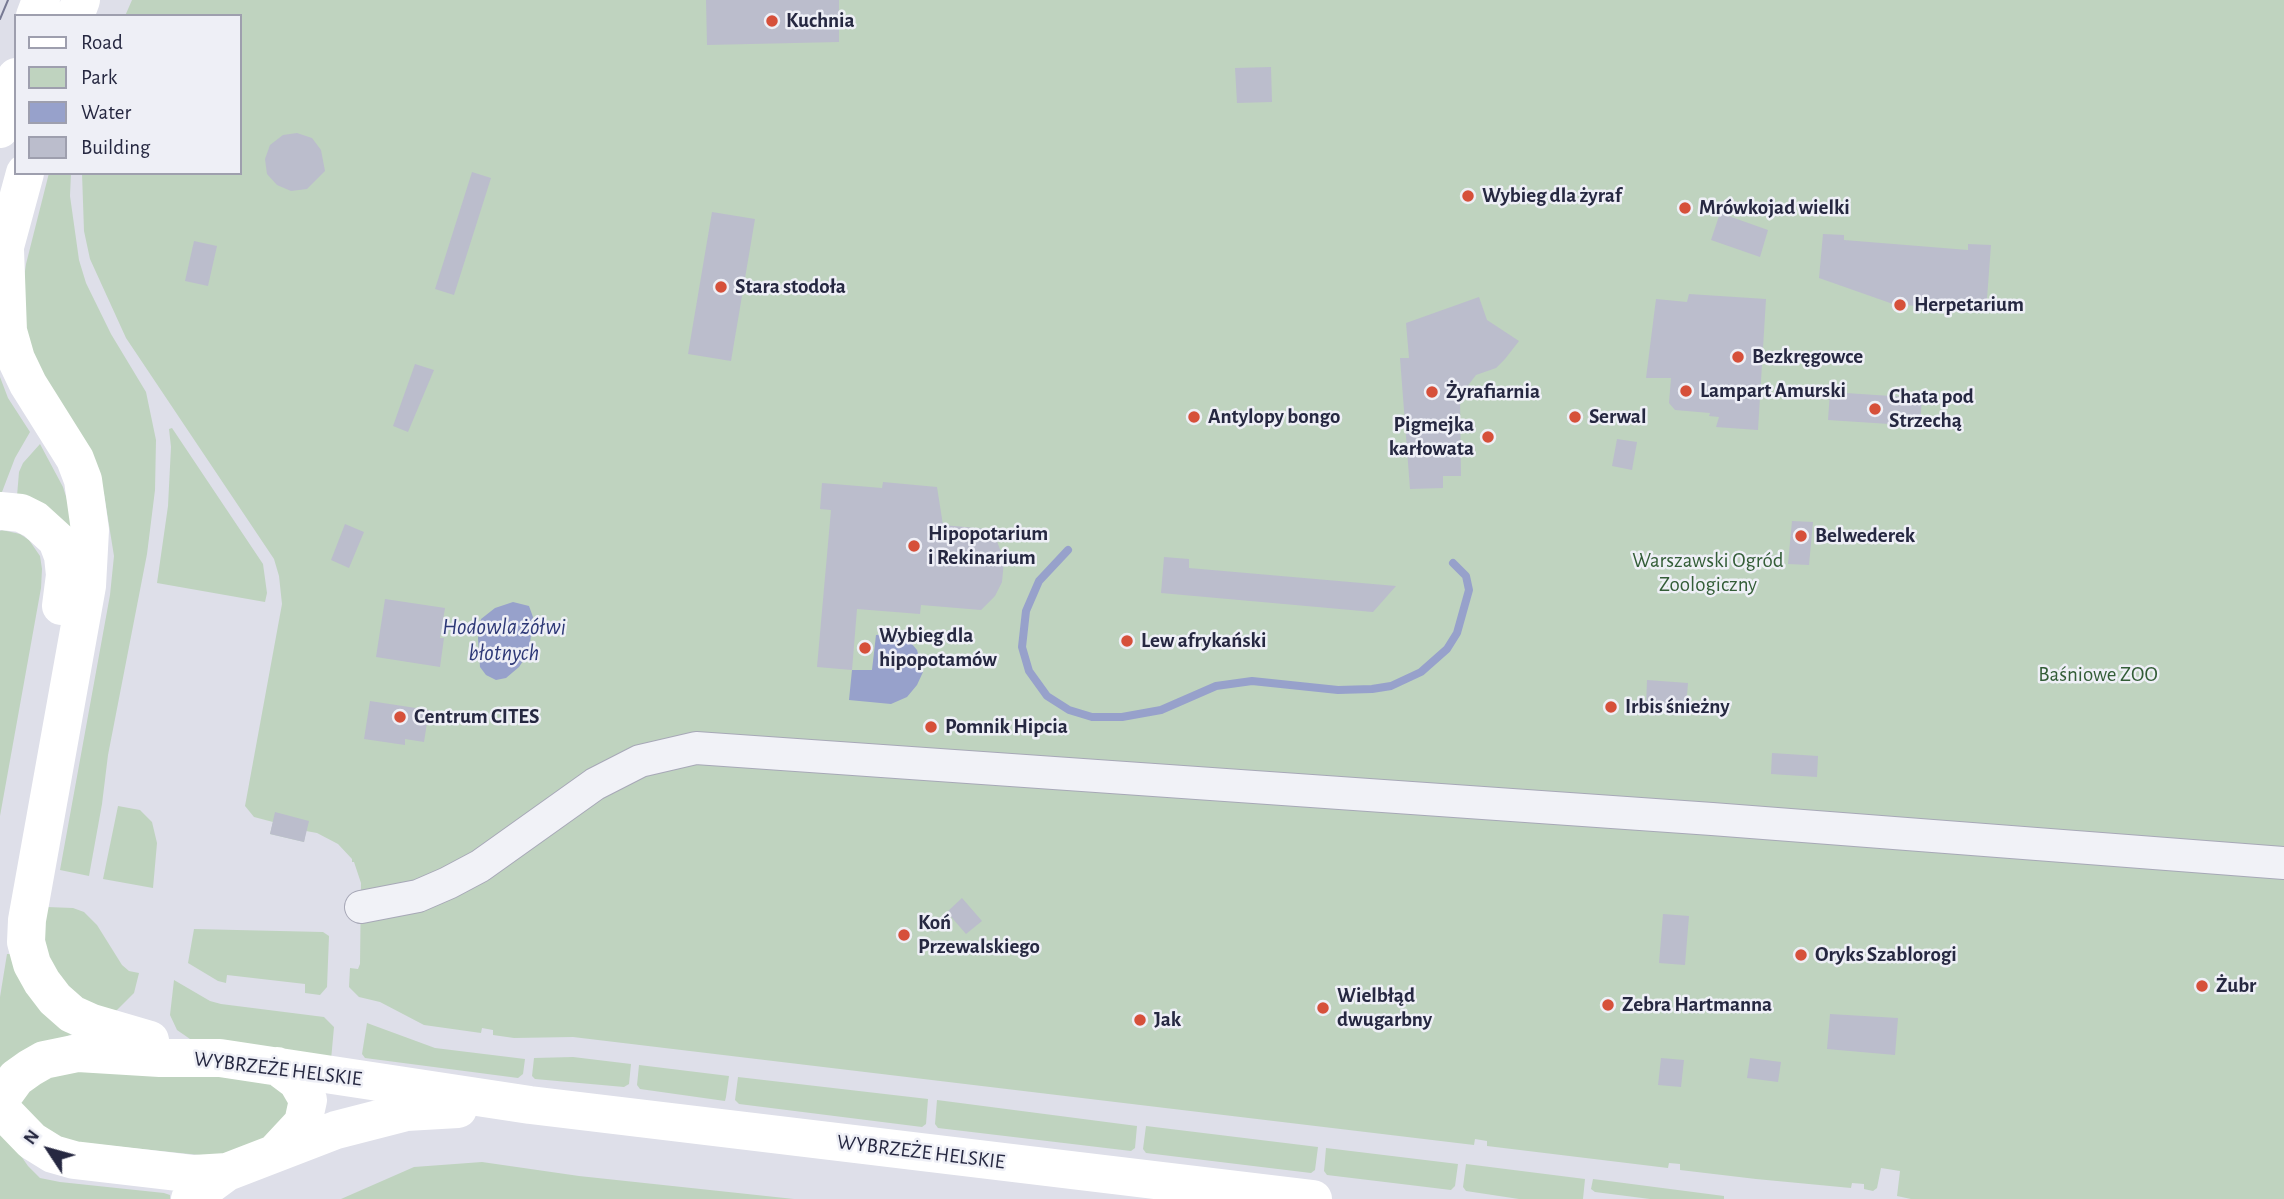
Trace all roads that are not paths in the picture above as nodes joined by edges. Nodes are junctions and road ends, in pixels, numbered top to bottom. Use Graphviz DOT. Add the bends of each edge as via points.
graph roads {
  1 [pos="14,84"];
  2 [pos="0,129"];
  3 [pos="24,175"];
  4 [pos="3,257"];
  5 [pos="0,511"];
  6 [pos="2284,863"];
  7 [pos="361,907"];
  8 [pos="0,916"];
  9 [pos="220,1058"];
  10 [pos="277,1066"];
  11 [pos="0,1100"];
  12 [pos="530,1105"];
  13 [pos="0,1108"];
  14 [pos="276,1152"];
  15 [pos="227,1172"];
  16 [pos="190,1199"];
  17 [pos="1312,1199"];
  1 -- 2 [label="main road"];
  3 -- 4 [label="main road"];
  4 -- 9 [label="main road" via="8,331 16,359 75,459 90,530 87,586 26,942 32,964 55,999 72,1014 128,1035"];
  5 -- 8 [label="main road" via="21,513 47,530 61,548 65,575 19,841"];
  6 -- 7 [label="street" via="696,747 640,761 595,784 480,866 448,883 418,896"];
  9 -- 10 [label="main road, WYBRZEŻE HELSKIE"];
  9 -- 11 [label="main road, WYBRZEŻE HELSKIE" via="96,1052 58,1057 16,1078"];
  10 -- 12 [label="main road, WYBRZEŻE HELSKIE"];
  10 -- 14 [label="main road" via="297,1081 308,1100 303,1123"];
  12 -- 14 [label="main road, WYBRZEŻE HELSKIE" via="405,1112"];
  12 -- 17 [label="main road, WYBRZEŻE HELSKIE"];
  13 -- 15 [label="main road" via="32,1142 74,1160 194,1174"];
  14 -- 15 [label="main road, WYBRZEŻE HELSKIE"];
  15 -- 16 [label="main road, WYBRZEŻE HELSKIE"];
}
